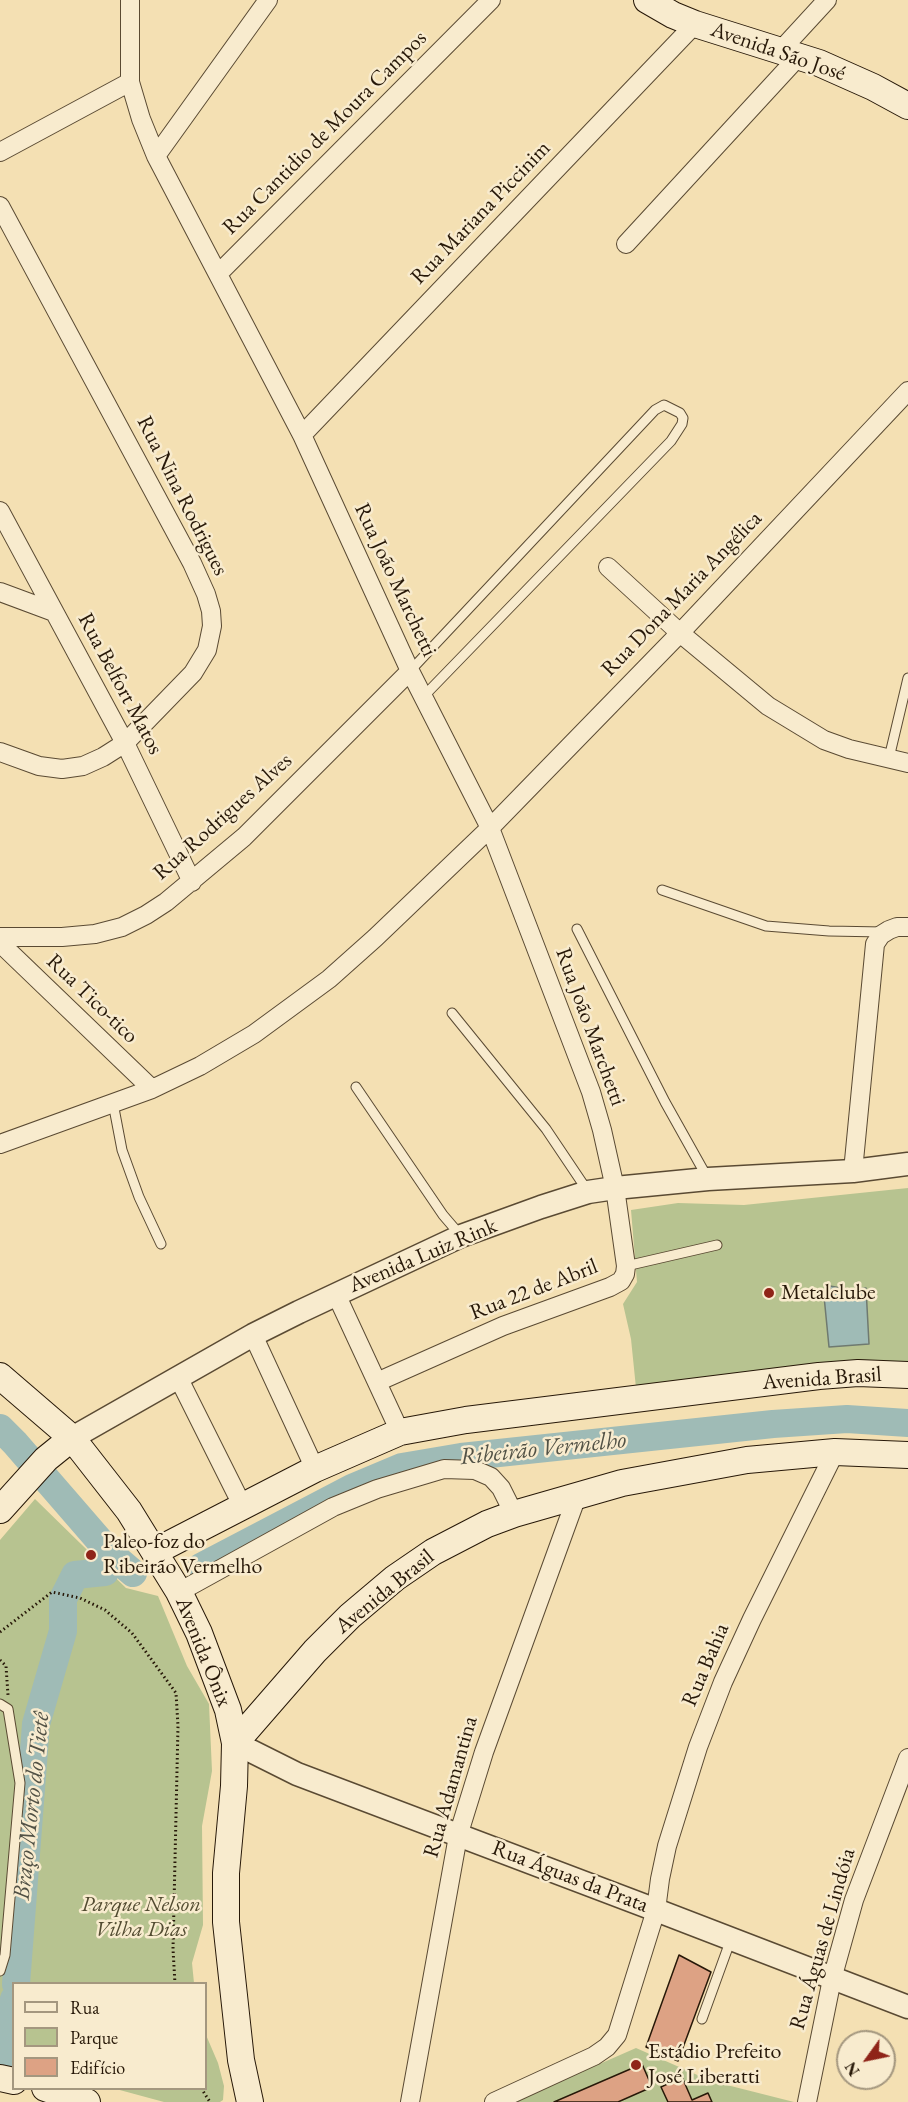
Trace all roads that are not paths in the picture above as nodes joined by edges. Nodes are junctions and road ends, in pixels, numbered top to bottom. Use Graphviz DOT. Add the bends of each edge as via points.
graph roads {
  1 [pos="130,0"];
  2 [pos="268,0"];
  3 [pos="491,0"];
  4 [pos="647,0"];
  5 [pos="827,0"];
  6 [pos="695,24"];
  7 [pos="790,53"];
  8 [pos="130,82"];
  9 [pos="908,106"];
  10 [pos="0,152"];
  11 [pos="156,156"];
  12 [pos="0,206"];
  13 [pos="626,244"];
  14 [pos="218,273"];
  15 [pos="908,391"];
  16 [pos="302,435"];
  17 [pos="0,511"];
  18 [pos="608,567"];
  19 [pos="0,592"];
  20 [pos="54,612"];
  21 [pos="680,633"];
  22 [pos="410,671"];
  23 [pos="908,678"];
  24 [pos="424,696"];
  25 [pos="125,743"];
  26 [pos="0,752"];
  27 [pos="890,758"];
  28 [pos="908,763"];
  29 [pos="490,828"];
  30 [pos="192,882"];
  31 [pos="662,890"];
  32 [pos="908,927"];
  33 [pos="577,929"];
  34 [pos="0,937"];
  35 [pos="880,938"];
  36 [pos="0,943"];
  37 [pos="452,1013"];
  38 [pos="356,1087"];
  39 [pos="152,1089"];
  40 [pos="112,1103"];
  41 [pos="0,1144"];
  42 [pos="908,1164"];
  43 [pos="853,1171"];
  44 [pos="708,1179"];
  45 [pos="615,1188"];
  46 [pos="588,1192"];
  47 [pos="461,1236"];
  48 [pos="161,1244"];
  49 [pos="717,1245"];
  50 [pos="626,1266"];
  51 [pos="336,1294"];
  52 [pos="253,1335"];
  53 [pos="908,1375"];
  54 [pos="0,1376"];
  55 [pos="178,1377"];
  56 [pos="377,1382"];
  57 [pos="400,1432"];
  58 [pos="72,1438"];
  59 [pos="835,1452"];
  60 [pos="908,1455"];
  61 [pos="315,1469"];
  62 [pos="577,1496"];
  63 [pos="242,1505"];
  64 [pos="0,1510"];
  65 [pos="514,1514"];
  66 [pos="156,1551"];
  67 [pos="179,1592"];
  68 [pos="4,1706"];
  69 [pos="235,1743"];
  70 [pos="908,1758"];
  71 [pos="458,1836"];
  72 [pos="656,1910"];
  73 [pos="731,1939"];
  74 [pos="0,1971"];
  75 [pos="832,1979"];
  76 [pos="908,2007"];
  77 [pos="702,2019"];
  78 [pos="51,2090"];
  79 [pos="243,2095"];
  80 [pos="87,2102"];
  81 [pos="410,2102"];
  82 [pos="494,2102"];
  83 [pos="807,2102"];
  1 -- 8 [label="street, Rua João Marchetti"];
  2 -- 11 [label="street"];
  3 -- 14 [label="street, Rua Cantidio de Moura Campos"];
  4 -- 6 [label="main road, Avenida São José"];
  5 -- 7 [label="street"];
  6 -- 7 [label="main road, Avenida São José"];
  6 -- 16 [label="street, Rua Mariana Piccinim"];
  7 -- 9 [label="main road, Avenida São José"];
  7 -- 13 [label="street"];
  8 -- 10 [label="street"];
  8 -- 11 [label="street, Rua João Marchetti"];
  11 -- 14 [label="street, Rua João Marchetti"];
  12 -- 25 [label="street, Rua Nina Rodrigues" via="192,563 211,611 210,638 202,661"];
  14 -- 16 [label="street, Rua João Marchetti"];
  15 -- 21 [label="street, Rua Dona Maria Angélica"];
  16 -- 22 [label="street, Rua João Marchetti"];
  17 -- 20 [label="street, Rua Belfort Matos"];
  18 -- 21 [label="street"];
  19 -- 20 [label="street"];
  20 -- 25 [label="street, Rua Belfort Matos"];
  21 -- 27 [label="street" via="768,706 798,725 849,749"];
  21 -- 29 [label="street, Rua Dona Maria Angélica"];
  22 -- 24 [label="street, Rua João Marchetti"];
  22 -- 24 [label="lane" via="657,408 666,405 680,413 682,424 671,441"];
  22 -- 30 [label="street, Rua Rodrigues Alves" via="244,837"];
  23 -- 27 [label="lane"];
  24 -- 29 [label="street, Rua João Marchetti"];
  25 -- 26 [label="street, Rua Nina Rodrigues" via="83,766 62,769 39,766"];
  25 -- 30 [label="street, Rua Belfort Matos"];
  27 -- 28 [label="street"];
  29 -- 39 [label="street, Rua Dona Maria Angélica" via="329,979 254,1034"];
  29 -- 45 [label="street, Rua João Marchetti" via="591,1092"];
  30 -- 34 [label="street, Rua Rodrigues Alves" via="156,909 122,927 73,936"];
  31 -- 35 [label="lane" via="766,926"];
  32 -- 35 [label="street" via="897,927"];
  33 -- 44 [label="lane"];
  35 -- 43 [label="street"];
  36 -- 39 [label="street, Rua Tico-tico"];
  37 -- 46 [label="lane" via="546,1129"];
  38 -- 47 [label="lane"];
  39 -- 40 [label="street, Rua Dona Maria Angélica"];
  40 -- 41 [label="street, Rua Dona Maria Angélica"];
  40 -- 48 [label="lane" via="122,1150"];
  42 -- 43 [label="street, Avenida Luiz Rink"];
  43 -- 44 [label="street, Avenida Luiz Rink"];
  44 -- 45 [label="street, Avenida Luiz Rink"];
  45 -- 46 [label="street, Avenida Luiz Rink"];
  45 -- 50 [label="street, Rua 22 de Abril"];
  46 -- 47 [label="street, Avenida Luiz Rink"];
  47 -- 51 [label="street, Avenida Luiz Rink"];
  49 -- 50 [label="lane"];
  50 -- 56 [label="street, Rua 22 de Abril" via="623,1279 614,1286 503,1326"];
  51 -- 52 [label="street, Avenida Luiz Rink"];
  51 -- 56 [label="street"];
  52 -- 55 [label="street, Avenida Luiz Rink"];
  52 -- 61 [label="street"];
  53 -- 57 [label="main road, Avenida Brasil" via="819,1376 466,1420"];
  54 -- 58 [label="main road, Avenida Ônix"];
  55 -- 58 [label="street, Avenida Luiz Rink"];
  55 -- 63 [label="street"];
  56 -- 57 [label="street"];
  57 -- 61 [label="main road, Avenida Brasil"];
  58 -- 64 [label="main road, Avenida Luiz Rink"];
  58 -- 66 [label="main road, Avenida Ônix"];
  59 -- 60 [label="main road, Avenida Brasil"];
  59 -- 62 [label="main road, Avenida Brasil" via="747,1460 633,1481"];
  59 -- 72 [label="street, Rua Bahia" via="719,1693 668,1845"];
  61 -- 63 [label="main road, Avenida Brasil"];
  62 -- 65 [label="main road, Avenida Brasil"];
  62 -- 71 [label="street, Rua Adamantina" via="488,1741"];
  63 -- 66 [label="main road, Avenida Brasil"];
  65 -- 67 [label="street" via="491,1477 476,1470 444,1469 333,1507"];
  65 -- 69 [label="main road, Avenida Brasil" via="448,1543 395,1578 315,1651"];
  66 -- 67 [label="main road, Avenida Ônix"];
  67 -- 69 [label="main road, Avenida Ônix" via="214,1669"];
  68 -- 74 [label="lane" via="20,1783 5,1955"];
  69 -- 71 [label="street, Rua Águas da Prata" via="297,1774"];
  69 -- 79 [label="main road" via="226,1922"];
  70 -- 75 [label="street, Rua Águas de Lindóia" via="854,1900"];
  71 -- 72 [label="street, Rua Águas da Prata"];
  71 -- 81 [label="street, Rua Adamantina"];
  72 -- 73 [label="street, Rua Águas da Prata"];
  72 -- 82 [label="street, Rua Bahia" via="622,2024 611,2043 579,2064"];
  73 -- 75 [label="street, Rua Águas da Prata"];
  73 -- 77 [label="lane"];
  75 -- 76 [label="street, Rua Águas da Prata"];
  75 -- 83 [label="street, Rua Águas de Lindóia"];
  78 -- 80 [label="main road"];
}
